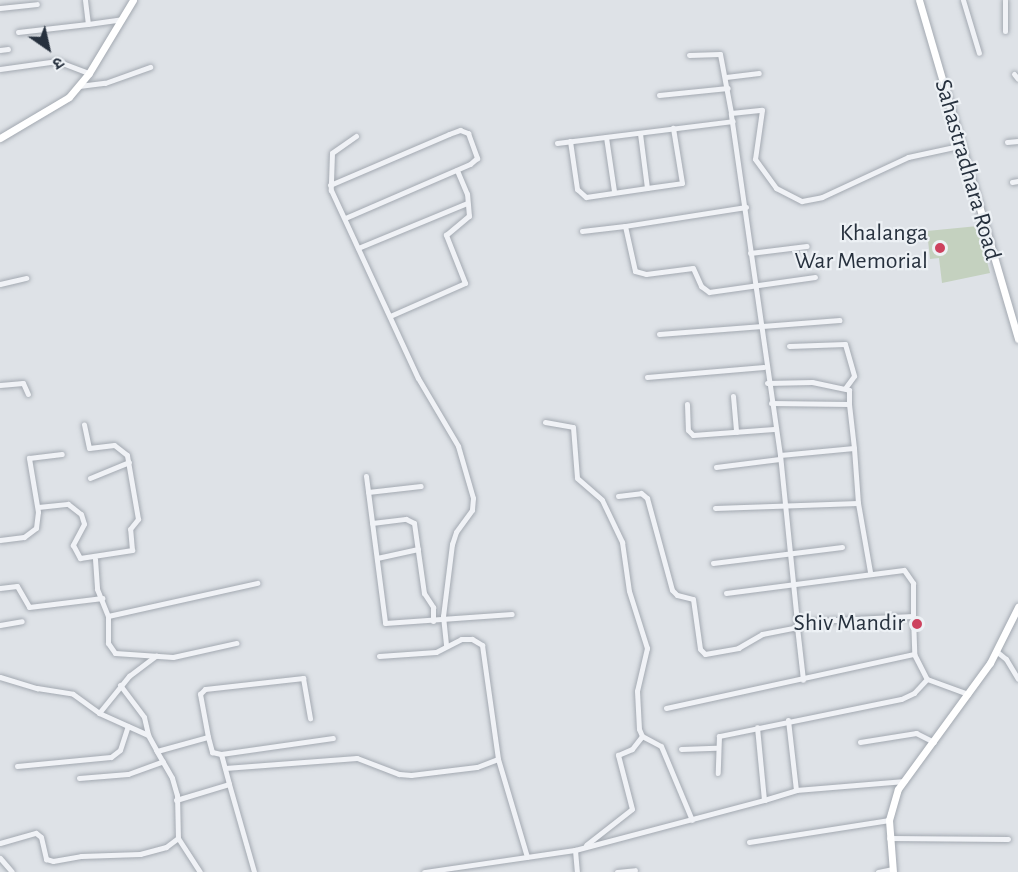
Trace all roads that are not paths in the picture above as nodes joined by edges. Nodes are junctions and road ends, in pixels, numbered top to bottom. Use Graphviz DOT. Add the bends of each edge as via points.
graph roads {
  1 [pos="85,0"];
  2 [pos="133,0"];
  3 [pos="919,0"];
  4 [pos="963,0"];
  5 [pos="1005,0"];
  6 [pos="38,4"];
  7 [pos="0,8"];
  8 [pos="122,19"];
  9 [pos="88,24"];
  10 [pos="1005,31"];
  11 [pos="18,32"];
  12 [pos="8,49"];
  13 [pos="0,50"];
  14 [pos="978,53"];
  15 [pos="689,55"];
  16 [pos="150,68"];
  17 [pos="0,69"];
  18 [pos="89,73"];
  19 [pos="759,73"];
  20 [pos="726,77"];
  21 [pos="79,86"];
  22 [pos="728,88"];
  23 [pos="659,95"];
  24 [pos="731,113"];
  25 [pos="733,121"];
  26 [pos="673,128"];
  27 [pos="639,133"];
  28 [pos="356,136"];
  29 [pos="606,137"];
  30 [pos="0,138"];
  31 [pos="570,141"];
  32 [pos="1018,141"];
  33 [pos="1007,142"];
  34 [pos="557,143"];
  35 [pos="959,146"];
  36 [pos="457,170"];
  37 [pos="330,185"];
  38 [pos="647,188"];
  39 [pos="614,191"];
  40 [pos="467,203"];
  41 [pos="746,207"];
  42 [pos="345,218"];
  43 [pos="625,226"];
  44 [pos="582,231"];
  45 [pos="807,246"];
  46 [pos="358,248"];
  47 [pos="750,253"];
  48 [pos="815,277"];
  49 [pos="26,278"];
  50 [pos="0,284"];
  51 [pos="754,285"];
  52 [pos="390,316"];
  53 [pos="840,320"];
  54 [pos="760,328"];
  55 [pos="659,334"];
  56 [pos="1018,339"];
  57 [pos="789,346"];
  58 [pos="765,367"];
  59 [pos="648,377"];
  60 [pos="767,383"];
  61 [pos="0,385"];
  62 [pos="846,387"];
  63 [pos="28,394"];
  64 [pos="733,396"];
  65 [pos="771,403"];
  66 [pos="687,404"];
  67 [pos="849,404"];
  68 [pos="545,422"];
  69 [pos="84,425"];
  70 [pos="774,429"];
  71 [pos="736,432"];
  72 [pos="854,448"];
  73 [pos="62,453"];
  74 [pos="780,457"];
  75 [pos="129,462"];
  76 [pos="716,467"];
  77 [pos="366,476"];
  78 [pos="90,478"];
  79 [pos="421,486"];
  80 [pos="368,492"];
  81 [pos="618,496"];
  82 [pos="858,503"];
  83 [pos="785,504"];
  84 [pos="38,507"];
  85 [pos="715,508"];
  86 [pos="372,523"];
  87 [pos="0,540"];
  88 [pos="842,547"];
  89 [pos="418,549"];
  90 [pos="790,553"];
  91 [pos="94,558"];
  92 [pos="377,558"];
  93 [pos="714,563"];
  94 [pos="870,572"];
  95 [pos="793,582"];
  96 [pos="257,583"];
  97 [pos="0,588"];
  98 [pos="726,593"];
  99 [pos="102,598"];
  100 [pos="1017,610"];
  101 [pos="512,614"];
  102 [pos="913,615"];
  103 [pos="108,616"];
  104 [pos="22,621"];
  105 [pos="433,621"];
  106 [pos="444,621"];
  107 [pos="0,625"];
  108 [pos="797,625"];
  109 [pos="236,643"];
  110 [pos="446,646"];
  111 [pos="996,651"];
  112 [pos="914,654"];
  113 [pos="156,656"];
  114 [pos="378,656"];
  115 [pos="0,676"];
  116 [pos="927,679"];
  117 [pos="1018,679"];
  118 [pos="803,680"];
  119 [pos="120,685"];
  120 [pos="968,694"];
  121 [pos="666,708"];
  122 [pos="99,713"];
  123 [pos="310,718"];
  124 [pos="788,720"];
  125 [pos="128,726"];
  126 [pos="758,727"];
  127 [pos="148,735"];
  128 [pos="642,736"];
  129 [pos="208,737"];
  130 [pos="333,738"];
  131 [pos="860,742"];
  132 [pos="935,743"];
  133 [pos="716,748"];
  134 [pos="681,749"];
  135 [pos="156,750"];
  136 [pos="221,754"];
  137 [pos="498,759"];
  138 [pos="163,761"];
  139 [pos="17,766"];
  140 [pos="225,768"];
  141 [pos="718,773"];
  142 [pos="79,778"];
  143 [pos="905,781"];
  144 [pos="229,784"];
  145 [pos="796,790"];
  146 [pos="177,800"];
  147 [pos="764,800"];
  148 [pos="692,820"];
  149 [pos="889,820"];
  150 [pos="178,838"];
  151 [pos="889,838"];
  152 [pos="1008,839"];
  153 [pos="749,842"];
  154 [pos="0,843"];
  155 [pos="585,846"];
  156 [pos="575,850"];
  157 [pos="527,857"];
  158 [pos="0,858"];
  159 [pos="635,870"];
  160 [pos="892,871"];
  161 [pos="12,872"];
  162 [pos="200,872"];
  163 [pos="254,872"];
  164 [pos="424,872"];
  165 [pos="577,872"];
  166 [pos="617,872"];
  167 [pos="878,872"];
  1 -- 9 [label="street"];
  2 -- 8 [label="main road"];
  3 -- 35 [label="main road, Sahastradhara Road"];
  4 -- 14 [label="street"];
  5 -- 10 [label="street"];
  6 -- 7 [label="street"];
  8 -- 9 [label="street"];
  8 -- 18 [label="main road"];
  9 -- 11 [label="street"];
  12 -- 13 [label="street"];
  15 -- 20 [label="street" via="720,54"];
  16 -- 21 [label="street"];
  17 -- 18 [label="street" via="57,61"];
  18 -- 21 [label="main road"];
  19 -- 20 [label="street"];
  20 -- 22 [label="street"];
  21 -- 30 [label="main road" via="63,102"];
  22 -- 23 [label="street"];
  22 -- 24 [label="street"];
  24 -- 25 [label="street"];
  24 -- 35 [label="street" via="762,110 755,159 776,188 802,201 822,197 908,157"];
  25 -- 26 [label="street"];
  25 -- 41 [label="street"];
  26 -- 27 [label="street"];
  26 -- 38 [label="street" via="682,183"];
  27 -- 29 [label="street"];
  27 -- 38 [label="street"];
  28 -- 37 [label="street" via="332,153"];
  29 -- 31 [label="street"];
  29 -- 39 [label="street"];
  31 -- 34 [label="street"];
  31 -- 39 [label="street" via="582,196"];
  32 -- 33 [label="street"];
  35 -- 56 [label="main road, Sahastradhara Road"];
  36 -- 37 [label="street" via="477,158 466,130"];
  36 -- 40 [label="street"];
  36 -- 42 [label="street"];
  37 -- 42 [label="street"];
  38 -- 39 [label="street"];
  40 -- 46 [label="street"];
  40 -- 52 [label="street" via="467,222 446,235 465,283"];
  41 -- 43 [label="street"];
  41 -- 47 [label="street"];
  42 -- 46 [label="street"];
  43 -- 44 [label="street"];
  43 -- 51 [label="street" via="633,266 640,274 689,267 695,270 701,286 710,292"];
  45 -- 47 [label="street"];
  46 -- 52 [label="street"];
  47 -- 51 [label="street"];
  48 -- 51 [label="street"];
  49 -- 50 [label="street"];
  51 -- 54 [label="street"];
  52 -- 106 [label="street" via="429,399 458,446 472,498 472,510 452,544"];
  53 -- 54 [label="street"];
  54 -- 55 [label="street"];
  54 -- 58 [label="street"];
  57 -- 62 [label="street" via="844,344 854,376"];
  58 -- 59 [label="street"];
  58 -- 60 [label="street"];
  60 -- 62 [label="street" via="812,382"];
  60 -- 65 [label="street"];
  61 -- 63 [label="street" via="23,383"];
  62 -- 67 [label="street"];
  64 -- 71 [label="street"];
  65 -- 67 [label="street"];
  65 -- 70 [label="street"];
  66 -- 71 [label="street" via="691,434"];
  67 -- 72 [label="street"];
  68 -- 128 [label="street" via="573,427 577,478 602,500 622,542 629,591 647,648 637,700"];
  69 -- 75 [label="street" via="89,448 118,446"];
  70 -- 71 [label="street"];
  70 -- 74 [label="street"];
  72 -- 74 [label="street"];
  72 -- 82 [label="street"];
  73 -- 84 [label="street" via="29,458"];
  74 -- 76 [label="street"];
  74 -- 83 [label="street"];
  75 -- 78 [label="street"];
  75 -- 91 [label="street" via="138,519 130,529 133,548"];
  77 -- 80 [label="street"];
  79 -- 80 [label="street"];
  80 -- 86 [label="street"];
  81 -- 108 [label="street" via="641,493 647,498 672,590 693,598 702,652 729,650 762,634"];
  82 -- 83 [label="street"];
  82 -- 94 [label="street"];
  83 -- 85 [label="street"];
  83 -- 90 [label="street"];
  84 -- 87 [label="street" via="33,533"];
  84 -- 91 [label="street" via="62,503 77,510 84,524 74,542 76,553 83,559"];
  86 -- 89 [label="street" via="412,521"];
  86 -- 92 [label="street"];
  88 -- 90 [label="street"];
  89 -- 92 [label="street"];
  89 -- 105 [label="street" via="424,593 433,607"];
  90 -- 93 [label="street"];
  90 -- 95 [label="street"];
  91 -- 99 [label="street"];
  92 -- 105 [label="street" via="385,623"];
  94 -- 95 [label="street"];
  94 -- 102 [label="street" via="904,570 913,583"];
  95 -- 98 [label="street"];
  95 -- 108 [label="street"];
  96 -- 103 [label="street"];
  97 -- 99 [label="street" via="17,586 29,607"];
  99 -- 103 [label="street"];
  100 -- 111 [label="main road"];
  101 -- 106 [label="street"];
  102 -- 108 [label="street"];
  102 -- 112 [label="street"];
  103 -- 113 [label="street" via="107,636 112,652"];
  104 -- 107 [label="street"];
  105 -- 106 [label="street"];
  106 -- 110 [label="street"];
  108 -- 118 [label="street"];
  109 -- 113 [label="street" via="173,657"];
  110 -- 114 [label="street" via="436,652"];
  110 -- 137 [label="street" via="461,639 482,645"];
  111 -- 117 [label="street"];
  111 -- 120 [label="main road"];
  112 -- 116 [label="street"];
  112 -- 118 [label="street"];
  113 -- 119 [label="street"];
  115 -- 122 [label="street" via="74,694"];
  116 -- 120 [label="street"];
  116 -- 124 [label="street" via="914,693 901,699"];
  118 -- 121 [label="street"];
  119 -- 122 [label="street"];
  119 -- 127 [label="street" via="144,717"];
  120 -- 132 [label="main road"];
  122 -- 125 [label="street"];
  123 -- 129 [label="street" via="303,678 205,689 200,693"];
  124 -- 126 [label="street"];
  124 -- 145 [label="street"];
  125 -- 127 [label="street"];
  125 -- 139 [label="street" via="120,750 111,757"];
  126 -- 133 [label="street" via="719,736"];
  126 -- 147 [label="street"];
  127 -- 135 [label="street"];
  128 -- 148 [label="street" via="661,746"];
  128 -- 155 [label="street" via="632,749 618,755 632,809 610,822"];
  129 -- 135 [label="street"];
  129 -- 136 [label="street" via="212,752"];
  130 -- 136 [label="street"];
  131 -- 132 [label="street" via="916,733"];
  132 -- 143 [label="main road"];
  133 -- 134 [label="street"];
  133 -- 141 [label="street"];
  135 -- 138 [label="street"];
  136 -- 140 [label="street"];
  137 -- 140 [label="street" via="477,767 411,775 357,758"];
  137 -- 157 [label="street"];
  138 -- 142 [label="street" via="128,774"];
  138 -- 146 [label="street"];
  140 -- 144 [label="street"];
  143 -- 145 [label="street"];
  143 -- 149 [label="main road"];
  144 -- 146 [label="street"];
  144 -- 163 [label="street"];
  145 -- 147 [label="street"];
  146 -- 150 [label="street"];
  147 -- 148 [label="street"];
  148 -- 155 [label="street"];
  149 -- 151 [label="main road"];
  149 -- 153 [label="street"];
  150 -- 154 [label="street" via="166,847 140,854 53,861 46,859 38,834"];
  150 -- 162 [label="street"];
  151 -- 152 [label="street"];
  151 -- 160 [label="main road"];
  155 -- 156 [label="street"];
  156 -- 157 [label="street"];
  156 -- 165 [label="street"];
  157 -- 164 [label="street"];
  158 -- 161 [label="street"];
  159 -- 166 [label="street"];
  160 -- 167 [label="street"];
}
